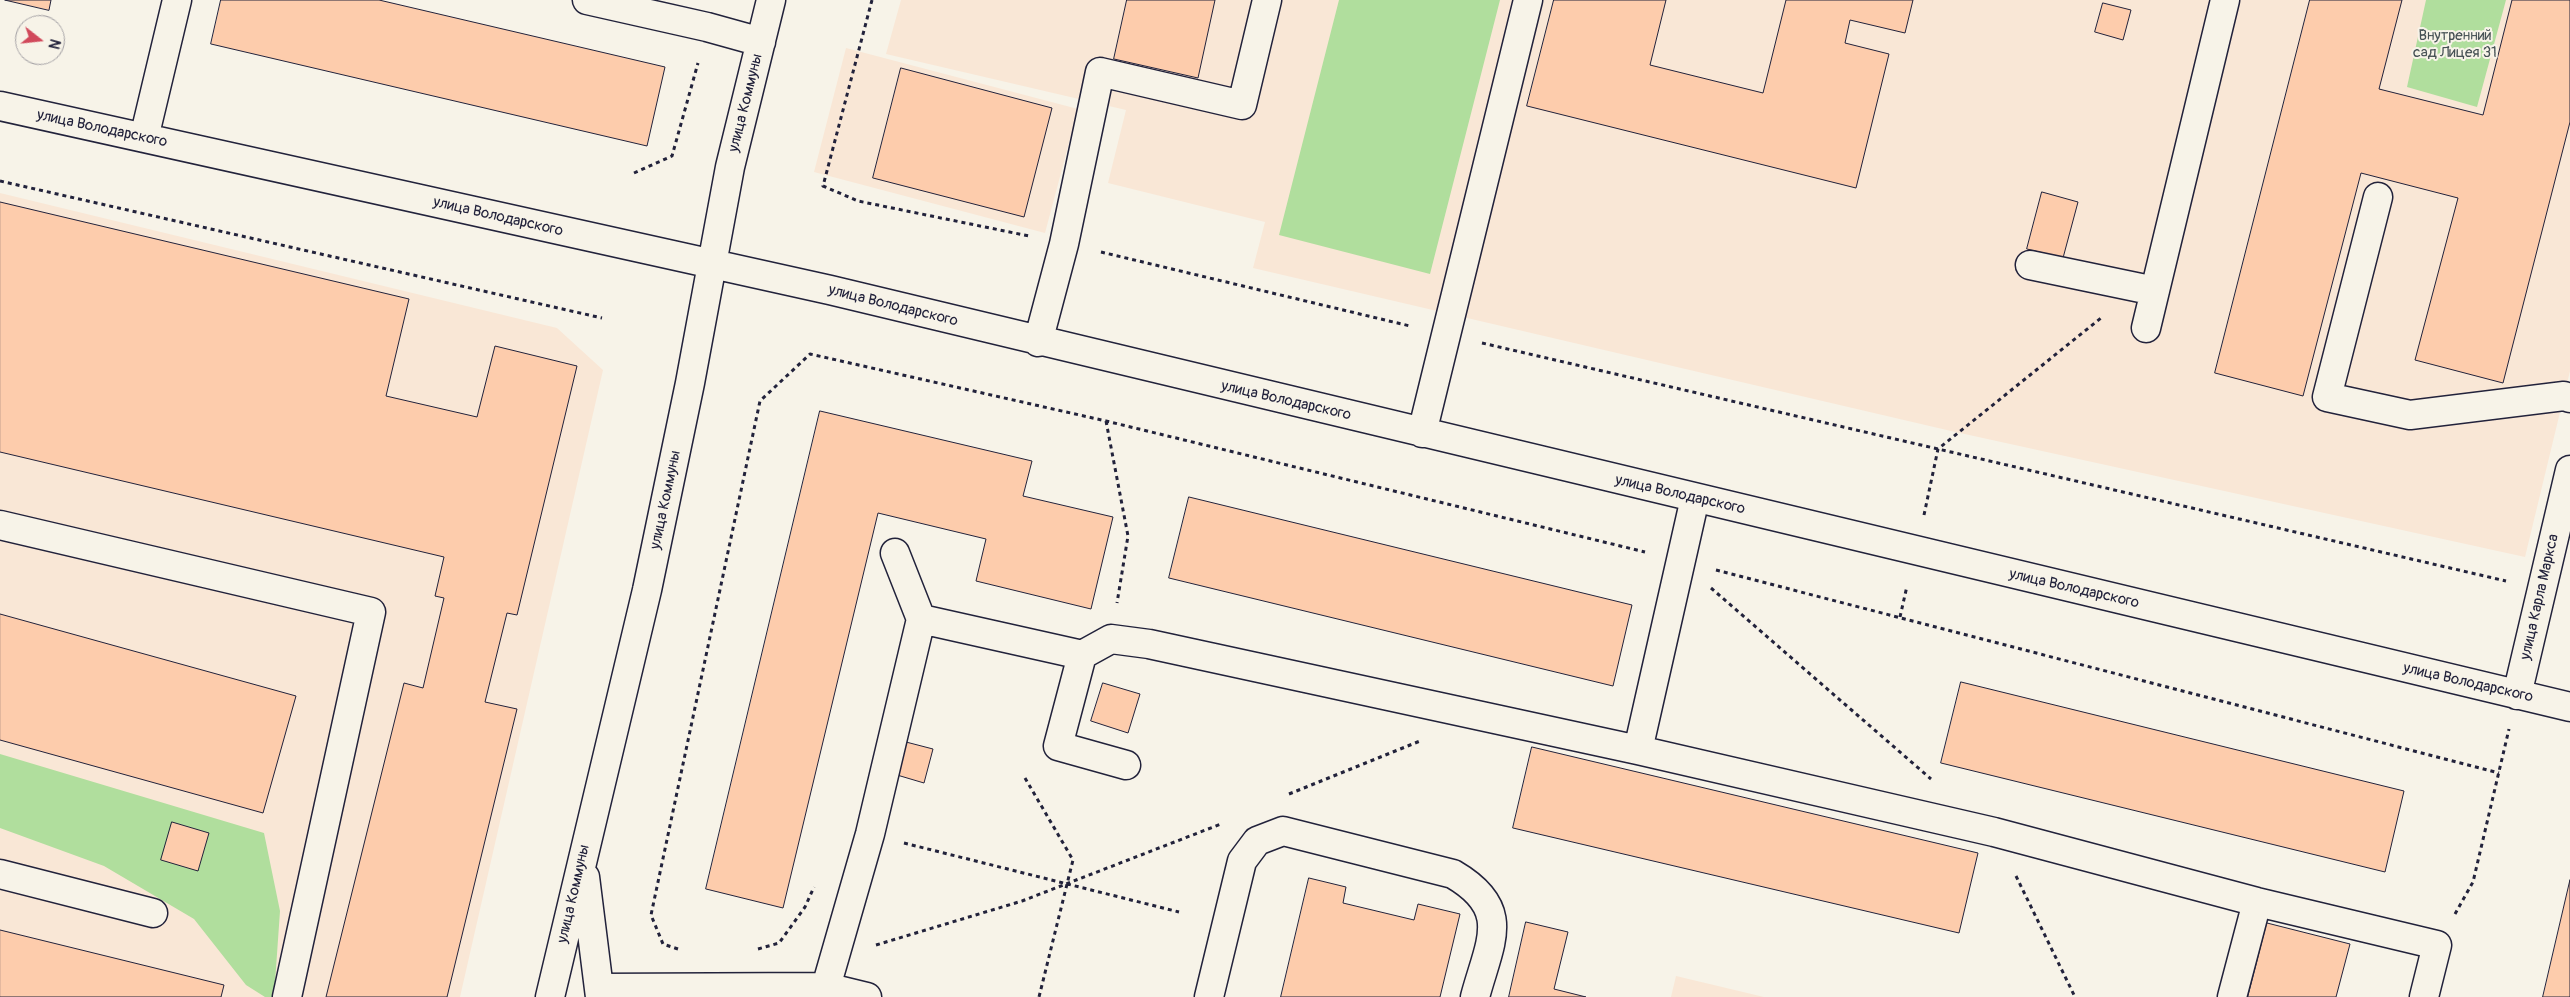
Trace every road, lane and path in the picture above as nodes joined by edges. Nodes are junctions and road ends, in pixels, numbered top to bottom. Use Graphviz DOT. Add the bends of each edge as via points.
graph roads {
  1 [pos="177,0"];
  2 [pos="587,0"];
  3 [pos="771,0"];
  4 [pos="872,0"];
  5 [pos="1267,0"];
  6 [pos="1528,0"];
  7 [pos="2225,0"];
  8 [pos="708,27"];
  9 [pos="761,42"];
  10 [pos="0,106"];
  11 [pos="144,138"];
  12 [pos="634,173"];
  13 [pos="0,181"];
  14 [pos="2378,197"];
  15 [pos="1064,244"];
  16 [pos="712,264"];
  17 [pos="2030,265"];
  18 [pos="2147,290"];
  19 [pos="602,318"];
  20 [pos="2146,328"];
  21 [pos="1445,335"];
  22 [pos="1038,342"];
  23 [pos="810,354"];
  24 [pos="2570,398"];
  25 [pos="1106,421"];
  26 [pos="1422,433"];
  27 [pos="1938,449"];
  28 [pos="2570,470"];
  29 [pos="1695,498"];
  30 [pos="0,525"];
  31 [pos="1916,551"];
  32 [pos="895,553"];
  33 [pos="1681,561"];
  34 [pos="2542,589"];
  35 [pos="1900,617"];
  36 [pos="921,619"];
  37 [pos="1111,639"];
  38 [pos="1082,655"];
  39 [pos="2516,695"];
  40 [pos="2570,707"];
  41 [pos="1426,738"];
  42 [pos="1638,750"];
  43 [pos="1126,765"];
  44 [pos="1025,778"];
  45 [pos="1934,781"];
  46 [pos="1283,796"];
  47 [pos="1225,822"];
  48 [pos="1994,832"];
  49 [pos="870,834"];
  50 [pos="583,858"];
  51 [pos="0,874"];
  52 [pos="817,880"];
  53 [pos="1067,885"];
  54 [pos="2257,902"];
  55 [pos="1179,912"];
  56 [pos="153,913"];
  57 [pos="2437,945"];
  58 [pos="755,949"];
  59 [pos="680,950"];
  60 [pos="835,957"];
  61 [pos="826,987"];
  62 [pos="599,992"];
  63 [pos="651,993"];
  64 [pos="287,997"];
  65 [pos="550,997"];
  66 [pos="867,997"];
  67 [pos="1039,997"];
  68 [pos="1209,997"];
  69 [pos="1475,997"];
  70 [pos="2075,997"];
  71 [pos="2232,997"];
  72 [pos="2424,997"];
  1 -- 11 [label="street"];
  2 -- 8 [label="street"];
  3 -- 9 [label="street, улица Коммуны"];
  4 -- 15 [label="path" via="823,186 858,201"];
  5 -- 15 [label="street" via="1242,105 1100,72"];
  6 -- 21 [label="street"];
  7 -- 18 [label="street"];
  8 -- 9 [label="street"];
  8 -- 12 [label="path" via="672,156"];
  9 -- 16 [label="street, улица Коммуны" via="730,168"];
  10 -- 11 [label="street, улица Володарского"];
  11 -- 16 [label="street, улица Володарского"];
  13 -- 19 [label="path"];
  14 -- 24 [label="street" via="2327,397 2410,415 2564,396"];
  15 -- 21 [label="path"];
  15 -- 22 [label="street"];
  16 -- 22 [label="street, улица Володарского"];
  16 -- 50 [label="street, улица Коммуны" via="647,590"];
  17 -- 18 [label="street"];
  18 -- 20 [label="street"];
  18 -- 27 [label="path"];
  21 -- 26 [label="street"];
  21 -- 27 [label="path"];
  22 -- 26 [label="street, улица Володарского"];
  23 -- 59 [label="path" via="760,402 758,411 651,915 663,944"];
  25 -- 37 [label="path" via="1128,536"];
  26 -- 29 [label="street, улица Володарского"];
  27 -- 31 [label="path"];
  27 -- 34 [label="path"];
  28 -- 34 [label="street, улица Карла Маркса"];
  29 -- 31 [label="street, улица Володарского"];
  29 -- 33 [label="street"];
  30 -- 64 [label="street" via="371,612"];
  31 -- 35 [label="path"];
  31 -- 39 [label="street, улица Володарского"];
  32 -- 36 [label="street"];
  33 -- 42 [label="street"];
  33 -- 45 [label="path"];
  34 -- 39 [label="street, улица Карла Маркса"];
  36 -- 38 [label="street"];
  36 -- 49 [label="street"];
  37 -- 38 [label="street"];
  37 -- 42 [label="street" via="1149,644"];
  38 -- 43 [label="street" via="1058,746"];
  39 -- 40 [label="street, улица Володарского"];
  39 -- 57 [label="path" via="2473,882"];
  41 -- 46 [label="path"];
  42 -- 48 [label="street"];
  44 -- 53 [label="path" via="1073,860"];
  47 -- 53 [label="path"];
  48 -- 54 [label="street"];
  48 -- 70 [label="path"];
  49 -- 53 [label="path"];
  49 -- 60 [label="street"];
  50 -- 62 [label="street"];
  50 -- 65 [label="street, улица Коммуны"];
  51 -- 56 [label="street"];
  52 -- 58 [label="path" via="805,907 779,943"];
  53 -- 55 [label="path"];
  53 -- 60 [label="path"];
  53 -- 67 [label="path"];
  54 -- 57 [label="street"];
  54 -- 71 [label="street"];
  57 -- 72 [label="street"];
  60 -- 61 [label="street"];
  61 -- 63 [label="street"];
  61 -- 66 [label="street"];
  62 -- 63 [label="street"];
  68 -- 69 [label="street" via="1242,861 1258,841 1283,831 1452,874 1472,885 1487,901 1494,926"];
}
